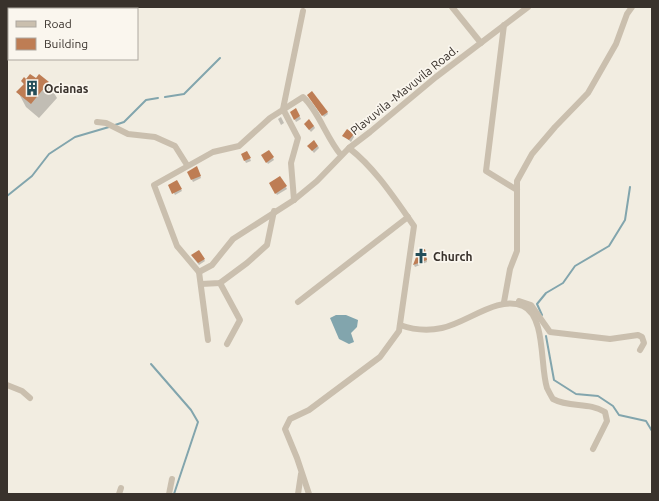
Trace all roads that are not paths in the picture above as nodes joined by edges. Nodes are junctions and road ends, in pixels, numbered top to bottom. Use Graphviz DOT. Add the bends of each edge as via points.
graph roads {
  1 [pos="452,7"];
  2 [pos="528,7"];
  3 [pos="632,7"];
  4 [pos="302,11"];
  5 [pos="504,25"];
  6 [pos="481,43"];
  7 [pos="283,109"];
  8 [pos="97,122"];
  9 [pos="349,148"];
  10 [pos="341,156"];
  11 [pos="187,165"];
  12 [pos="517,190"];
  13 [pos="294,200"];
  14 [pos="274,212"];
  15 [pos="408,217"];
  16 [pos="199,272"];
  17 [pos="220,283"];
  18 [pos="201,284"];
  19 [pos="298,302"];
  20 [pos="504,302"];
  21 [pos="402,328"];
  22 [pos="208,340"];
  23 [pos="227,344"];
  24 [pos="640,350"];
  25 [pos="7,385"];
  26 [pos="30,398"];
  27 [pos="593,449"];
  28 [pos="301,470"];
  29 [pos="172,479"];
  30 [pos="169,494"];
  31 [pos="299,494"];
  32 [pos="309,494"];
  1 -- 6 [label="street"];
  2 -- 5 [label="street, Plavuvila -Mavuvila Road."];
  3 -- 12 [label="street" via="616,44 588,93 532,154 517,181"];
  4 -- 7 [label="street"];
  5 -- 6 [label="street, Plavuvila -Mavuvila Road."];
  5 -- 12 [label="street" via="486,171"];
  6 -- 9 [label="street, Plavuvila -Mavuvila Road."];
  7 -- 10 [label="street" via="304,97"];
  7 -- 11 [label="street" via="239,146 213,152"];
  7 -- 13 [label="street" via="298,138 291,164"];
  8 -- 11 [label="street" via="108,124 128,134 155,137 175,146"];
  9 -- 10 [label="street"];
  9 -- 15 [label="street, Plavuvila -Mavuvila Road." via="360,156"];
  10 -- 13 [label="street"];
  11 -- 16 [label="street" via="154,185 177,246"];
  12 -- 20 [label="street" via="517,251 510,269"];
  13 -- 14 [label="street"];
  14 -- 16 [label="street" via="233,239 212,265"];
  14 -- 17 [label="street" via="267,245 248,263"];
  15 -- 19 [label="street"];
  15 -- 21 [label="street, Plavuvila -Mavuvila Road." via="414,226"];
  16 -- 18 [label="street"];
  17 -- 18 [label="street"];
  17 -- 23 [label="street" via="240,320"];
  18 -- 22 [label="street"];
  20 -- 21 [label="street" via="442,328"];
  20 -- 24 [label="street" via="510,300 529,303 548,330 557,334 610,339 638,335 644,343"];
  20 -- 27 [label="street" via="521,305 534,318 539,330 548,388 553,399 572,405 590,406 605,412 607,421"];
  21 -- 28 [label="street, Plavuvila -Mavuvila Road." via="380,357 309,410 290,419 285,429"];
  25 -- 26 [label="street" via="22,391"];
  28 -- 31 [label="street"];
  28 -- 32 [label="street, Plavuvila -Mavuvila Road."];
  29 -- 30 [label="street"];
}
